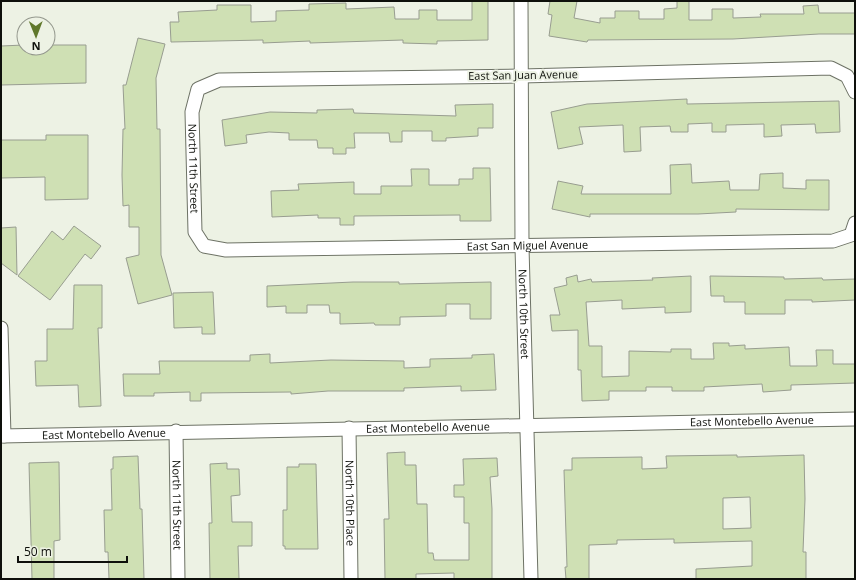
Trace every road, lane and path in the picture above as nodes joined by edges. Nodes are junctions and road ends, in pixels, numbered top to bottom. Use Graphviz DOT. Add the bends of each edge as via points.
graph roads {
  1 [pos="521,1"];
  2 [pos="522,76"];
  3 [pos="198,90"];
  4 [pos="855,92"];
  5 [pos="853,229"];
  6 [pos="204,246"];
  7 [pos="522,247"];
  8 [pos="1,328"];
  9 [pos="855,419"];
  10 [pos="526,424"];
  11 [pos="349,428"];
  12 [pos="176,431"];
  13 [pos="2,436"];
  14 [pos="178,579"];
  15 [pos="351,579"];
  16 [pos="531,579"];
  1 -- 2 [label="street, North 10th Street"];
  2 -- 3 [label="street, East San Juan Avenue" via="219,80"];
  2 -- 4 [label="street, East San Juan Avenue" via="830,68 847,76"];
  2 -- 7 [label="street, North 10th Street"];
  3 -- 6 [label="street, North 11th Street" via="192,112 195,232"];
  5 -- 7 [label="street, East San Miguel Avenue" via="833,241"];
  6 -- 7 [label="street, East San Miguel Avenue" via="226,250"];
  7 -- 10 [label="street, North 10th Street"];
  8 -- 13 [label="street"];
  9 -- 10 [label="street, East Montebello Avenue"];
  10 -- 11 [label="street, East Montebello Avenue"];
  10 -- 16 [label="street, North 10th Street" via="529,448"];
  11 -- 12 [label="street, East Montebello Avenue"];
  11 -- 15 [label="street, North 10th Place"];
  12 -- 13 [label="street, East Montebello Avenue"];
  12 -- 14 [label="street, North 11th Street"];
}
